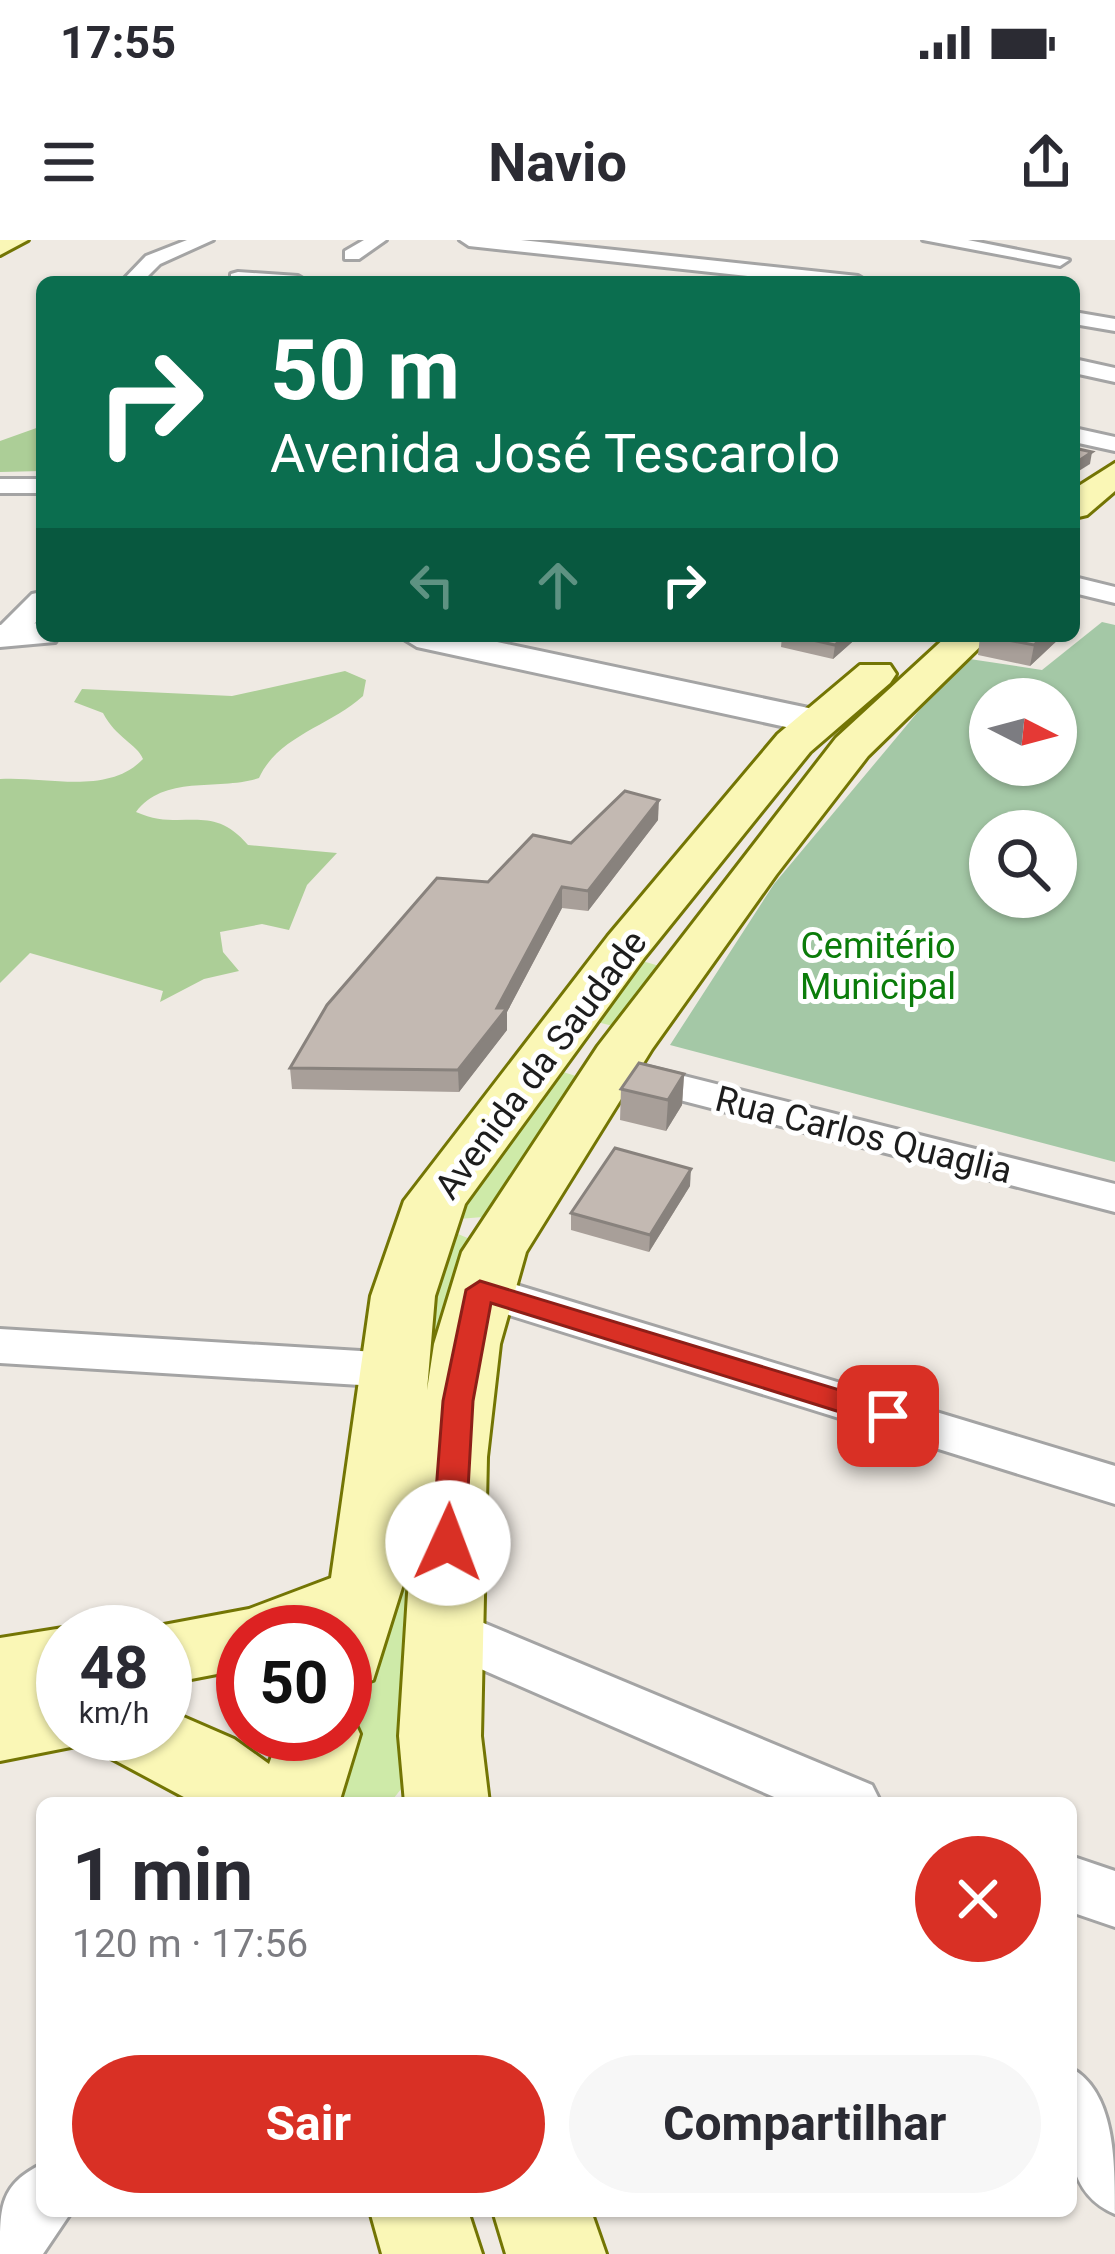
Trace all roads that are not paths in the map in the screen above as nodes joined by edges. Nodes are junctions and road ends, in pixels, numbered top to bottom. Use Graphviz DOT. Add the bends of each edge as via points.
graph roads {
  1 [pos="15,240"];
  2 [pos="204,240"];
  3 [pos="377,240"];
  4 [pos="469,240"];
  5 [pos="932,240"];
  6 [pos="0,247"];
  7 [pos="352,255"];
  8 [pos="1060,260"];
  9 [pos="137,276"];
  10 [pos="802,276"];
  11 [pos="1080,319"];
  12 [pos="1115,325"];
  13 [pos="1080,367"];
  14 [pos="1115,375"];
  15 [pos="1080,436"];
  16 [pos="1115,445"];
  17 [pos="1,485"];
  18 [pos="36,486"];
  19 [pos="1080,586"];
  20 [pos="1115,595"];
  21 [pos="36,608"];
  22 [pos="16,635"];
  23 [pos="445,642"];
  24 [pos="913,642"];
  25 [pos="965,642"];
  26 [pos="818,722"];
  27 [pos="674,889"];
  28 [pos="728,907"];
  29 [pos="626,947"];
  30 [pos="688,962"];
  31 [pos="564,1030"];
  32 [pos="613,1070"];
  33 [pos="1115,1198"];
  34 [pos="480,1290"];
  35 [pos="0,1346"];
  36 [pos="393,1370"];
  37 [pos="1115,1486"];
  38 [pos="358,1605"];
  39 [pos="445,1629"];
  40 [pos="36,1664"];
  41 [pos="0,1670"];
  42 [pos="36,1722"];
  43 [pos="0,1727"];
  44 [pos="192,1758"];
  45 [pos="311,1761"];
  46 [pos="437,1781"];
  47 [pos="250,1797"];
  48 [pos="299,1797"];
  49 [pos="837,1797"];
  50 [pos="1077,1886"];
  51 [pos="1115,1898"];
  52 [pos="1077,2112"];
  53 [pos="1115,2179"];
  54 [pos="36,2206"];
  55 [pos="421,2217"];
  56 [pos="544,2217"];
  57 [pos="0,2251"];
  58 [pos="432,2254"];
  59 [pos="556,2254"];
  1 -- 6 [label="main road"];
  2 -- 9 [label="street" via="153,260"];
  3 -- 7 [label="street"];
  4 -- 10 [label="street"];
  5 -- 8 [label="street"];
  11 -- 12 [label="street"];
  13 -- 14 [label="street"];
  15 -- 16 [label="street"];
  17 -- 18 [label="street"];
  19 -- 20 [label="street"];
  21 -- 22 [label="street"];
  23 -- 26 [label="street"];
  24 -- 26 [label="main road, Avenida da Saudade"];
  25 -- 28 [label="main road, Avenida da Saudade" via="852,748"];
  26 -- 27 [label="main road, Avenida da Saudade"];
  27 -- 28 [label="main road" via="685,899"];
  27 -- 29 [label="main road, Avenida da Saudade"];
  28 -- 30 [label="main road, Avenida da Saudade"];
  29 -- 30 [label="main road" via="669,951"];
  29 -- 31 [label="main road, Avenida da Saudade"];
  30 -- 32 [label="main road, Avenida da Saudade"];
  31 -- 32 [label="main road" via="586,1059"];
  31 -- 36 [label="main road, Avenida da Saudade" via="434,1201 403,1296"];
  32 -- 33 [label="street, Rua Carlos Quaglia"];
  32 -- 34 [label="main road, Avenida da Saudade" via="512,1218"];
  34 -- 37 [label="street"];
  34 -- 39 [label="main road, Avenida da Saudade" via="452,1457"];
  35 -- 36 [label="street"];
  36 -- 38 [label="main road, Avenida da Saudade"];
  39 -- 46 [label="main road, Avenida da Saudade"];
  39 -- 49 [label="street"];
  40 -- 41 [label="main road"];
  42 -- 43 [label="main road"];
  44 -- 47 [label="main road"];
  45 -- 48 [label="main road"];
  50 -- 51 [label="street"];
  52 -- 53 [label="street"];
  54 -- 57 [label="street"];
  55 -- 58 [label="main road"];
  56 -- 59 [label="main road"];
}
